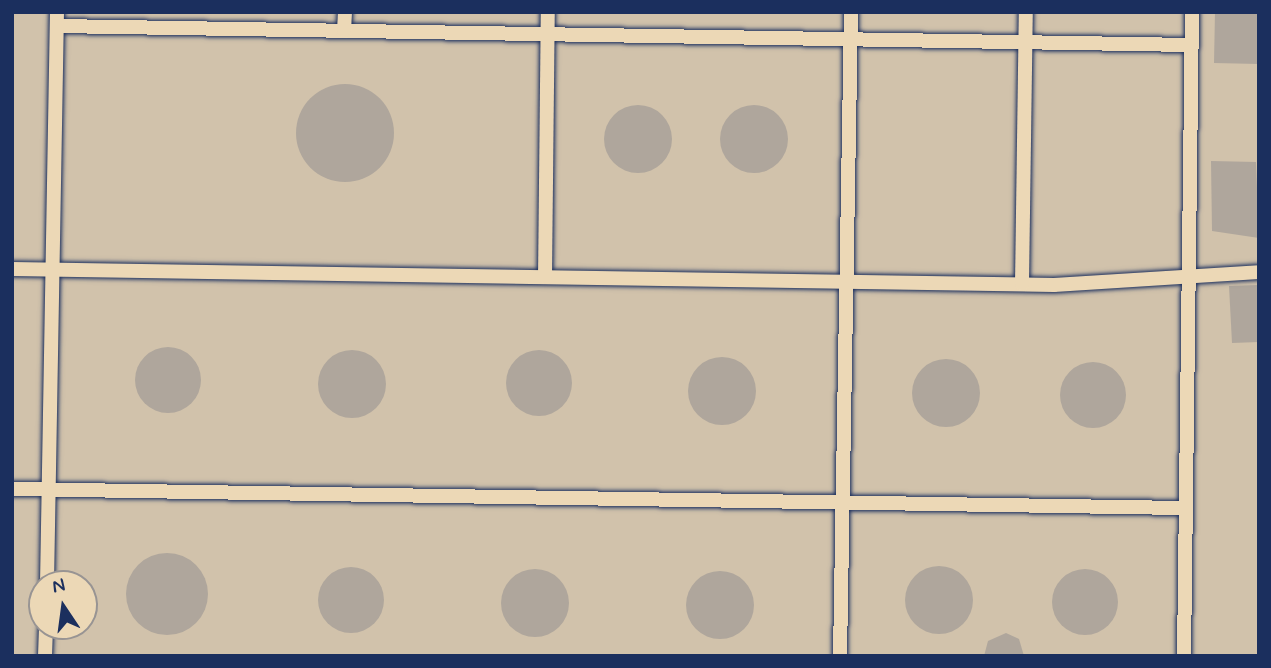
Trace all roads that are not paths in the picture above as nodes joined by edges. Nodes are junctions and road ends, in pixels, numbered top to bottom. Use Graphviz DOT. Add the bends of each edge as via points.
graph roads {
  1 [pos="345,12"];
  2 [pos="548,12"];
  3 [pos="851,12"];
  4 [pos="1027,12"];
  5 [pos="1192,12"];
  6 [pos="57,19"];
  7 [pos="344,31"];
  8 [pos="548,34"];
  9 [pos="850,39"];
  10 [pos="1026,42"];
  11 [pos="1192,45"];
  12 [pos="12,269"];
  13 [pos="52,270"];
  14 [pos="1259,272"];
  15 [pos="1189,275"];
  16 [pos="545,277"];
  17 [pos="846,282"];
  18 [pos="1022,284"];
  19 [pos="12,489"];
  20 [pos="48,490"];
  21 [pos="842,503"];
  22 [pos="1186,508"];
  23 [pos="47,570"];
  24 [pos="840,656"];
  25 [pos="1184,656"];
  1 -- 7 [label="lane"];
  2 -- 8 [label="lane"];
  3 -- 9 [label="lane"];
  4 -- 10 [label="lane"];
  5 -- 11 [label="lane"];
  6 -- 7 [label="lane"];
  6 -- 13 [label="lane"];
  7 -- 8 [label="lane"];
  8 -- 9 [label="lane"];
  8 -- 16 [label="lane"];
  9 -- 10 [label="lane"];
  9 -- 17 [label="lane"];
  10 -- 11 [label="lane"];
  10 -- 18 [label="lane"];
  11 -- 15 [label="lane"];
  12 -- 13 [label="lane"];
  13 -- 16 [label="lane"];
  13 -- 20 [label="lane"];
  14 -- 15 [label="lane"];
  15 -- 18 [label="lane"];
  15 -- 22 [label="lane"];
  16 -- 17 [label="lane"];
  17 -- 18 [label="lane"];
  17 -- 21 [label="lane"];
  19 -- 20 [label="lane"];
  20 -- 21 [label="lane"];
  20 -- 23 [label="lane"];
  21 -- 22 [label="lane"];
  21 -- 24 [label="lane"];
  22 -- 25 [label="lane"];
}
